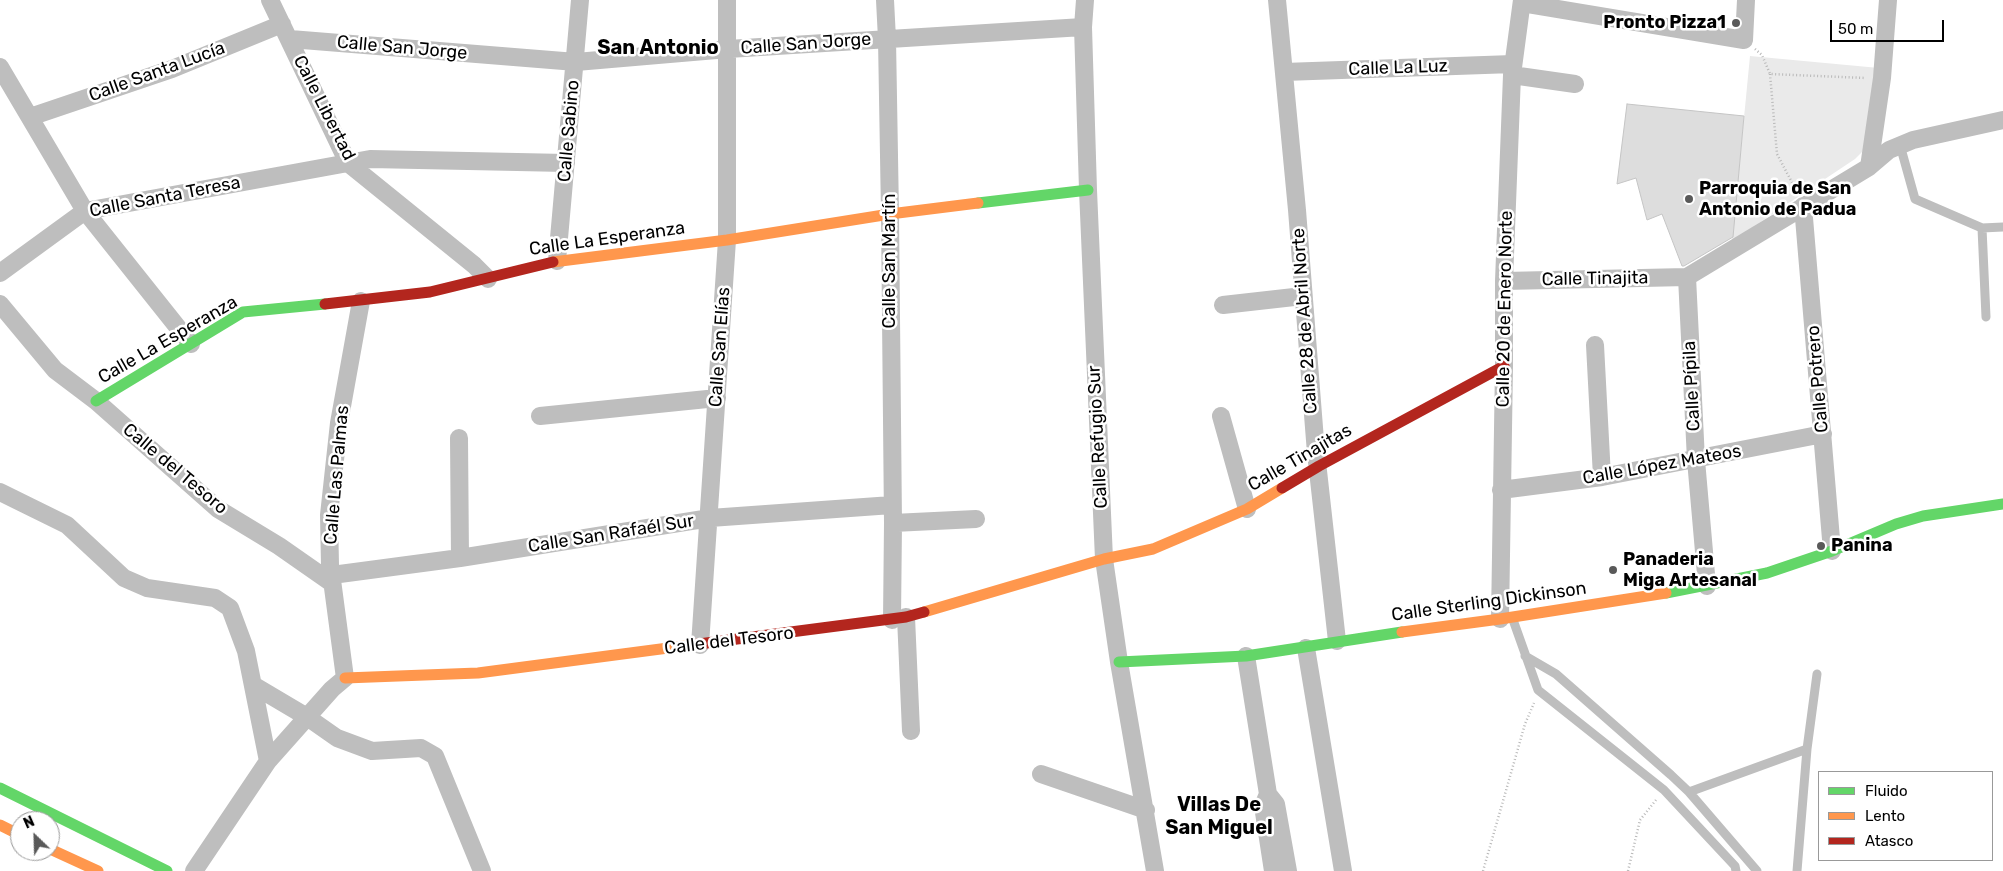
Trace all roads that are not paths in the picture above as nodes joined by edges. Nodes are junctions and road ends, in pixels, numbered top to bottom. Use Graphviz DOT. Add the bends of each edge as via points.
graph roads {
  1 [pos="270,0"];
  2 [pos="580,0"];
  3 [pos="727,0"];
  4 [pos="885,0"];
  5 [pos="1277,0"];
  6 [pos="1746,0"];
  7 [pos="1888,0"];
  8 [pos="1090,1"];
  9 [pos="1522,2"];
  10 [pos="1084,27"];
  11 [pos="286,31"];
  12 [pos="887,39"];
  13 [pos="728,49"];
  14 [pos="576,62"];
  15 [pos="0,67"];
  16 [pos="1512,70"];
  17 [pos="1284,72"];
  18 [pos="1575,84"];
  19 [pos="30,117"];
  20 [pos="2003,120"];
  21 [pos="1900,145"];
  22 [pos="566,162"];
  23 [pos="348,163"];
  24 [pos="1869,167"];
  25 [pos="1088,190"];
  26 [pos="1803,206"];
  27 [pos="85,211"];
  28 [pos="890,214"];
  29 [pos="2003,227"];
  30 [pos="1982,228"];
  31 [pos="727,240"];
  32 [pos="557,261"];
  33 [pos="0,273"];
  34 [pos="1687,277"];
  35 [pos="488,279"];
  36 [pos="1504,281"];
  37 [pos="1303,296"];
  38 [pos="361,301"];
  39 [pos="0,304"];
  40 [pos="1223,305"];
  41 [pos="1986,316"];
  42 [pos="191,344"];
  43 [pos="1595,345"];
  44 [pos="1504,366"];
  45 [pos="717,398"];
  46 [pos="96,402"];
  47 [pos="540,416"];
  48 [pos="1221,416"];
  49 [pos="1822,434"];
  50 [pos="459,438"];
  51 [pos="1696,460"];
  52 [pos="1319,466"];
  53 [pos="1602,478"];
  54 [pos="1501,490"];
  55 [pos="0,492"];
  56 [pos="2003,504"];
  57 [pos="892,505"];
  58 [pos="1247,509"];
  59 [pos="710,518"];
  60 [pos="976,519"];
  61 [pos="893,523"];
  62 [pos="1832,551"];
  63 [pos="460,558"];
  64 [pos="1104,559"];
  65 [pos="332,579"];
  66 [pos="1707,586"];
  67 [pos="899,618"];
  68 [pos="1506,618"];
  69 [pos="1337,641"];
  70 [pos="700,645"];
  71 [pos="1306,648"];
  72 [pos="1246,656"];
  73 [pos="1525,656"];
  74 [pos="1119,662"];
  75 [pos="1817,674"];
  76 [pos="338,684"];
  77 [pos="254,685"];
  78 [pos="307,717"];
  79 [pos="911,731"];
  80 [pos="1807,749"];
  81 [pos="268,761"];
  82 [pos="1041,774"];
  83 [pos="0,788"];
  84 [pos="1689,792"];
  85 [pos="1270,805"];
  86 [pos="1146,810"];
  87 [pos="60,854"];
  88 [pos="98,871"];
  89 [pos="167,871"];
  90 [pos="194,871"];
  91 [pos="482,871"];
  92 [pos="1155,871"];
  93 [pos="1273,871"];
  94 [pos="1288,871"];
  95 [pos="1343,871"];
  96 [pos="1736,871"];
  97 [pos="1757,871"];
  98 [pos="1797,871"];
  1 -- 11 [label="street, Calle Libertad"];
  2 -- 14 [label="street, Calle Sabino"];
  3 -- 13 [label="street, Calle San Elías"];
  4 -- 12 [label="street, Calle San Martín"];
  5 -- 17 [label="street, Calle 28 de Abril Norte"];
  6 -- 9 [label="street" via="1744,40"];
  7 -- 24 [label="street" via="1882,78"];
  8 -- 10 [label="street, Calle Refugio Sur"];
  9 -- 16 [label="street, Calle 20 de Enero Norte"];
  10 -- 12 [label="street, Calle San Jorge"];
  10 -- 25 [label="street, Calle Refugio Sur"];
  11 -- 14 [label="street, Calle San Jorge"];
  11 -- 19 [label="street, Calle Santa Lucía"];
  11 -- 23 [label="street, Calle Libertad"];
  12 -- 13 [label="street, Calle San Jorge"];
  12 -- 28 [label="street, Calle San Martín"];
  13 -- 14 [label="street, Calle San Jorge"];
  13 -- 31 [label="street, Calle San Elías"];
  14 -- 22 [label="street, Calle Sabino"];
  15 -- 19 [label="street"];
  16 -- 17 [label="street, Calle La Luz"];
  16 -- 18 [label="street, Calle La Luz"];
  16 -- 36 [label="street, Calle 20 de Enero Norte"];
  17 -- 37 [label="street, Calle 28 de Abril Norte"];
  19 -- 27 [label="street"];
  20 -- 21 [label="street"];
  21 -- 24 [label="street"];
  21 -- 30 [label="lane" via="1915,199"];
  22 -- 23 [label="street, Calle Santa Teresa" via="370,159"];
  22 -- 32 [label="street, Calle Sabino"];
  23 -- 27 [label="street, Calle Santa Teresa"];
  23 -- 35 [label="street, Calle Libertad"];
  24 -- 26 [label="street"];
  25 -- 28 [label="street, Calle La Esperanza"];
  25 -- 64 [label="street, Calle Refugio Sur"];
  26 -- 34 [label="street"];
  26 -- 49 [label="street, Calle Potrero"];
  27 -- 33 [label="street, Calle Santa Teresa"];
  27 -- 42 [label="street"];
  28 -- 31 [label="street, Calle La Esperanza"];
  28 -- 57 [label="street, Calle San Martín"];
  29 -- 30 [label="lane"];
  30 -- 41 [label="lane"];
  31 -- 32 [label="street, Calle La Esperanza"];
  31 -- 45 [label="street, Calle San Elías"];
  32 -- 35 [label="street, Calle La Esperanza"];
  34 -- 36 [label="street, Calle Tinajita"];
  34 -- 51 [label="street, Calle Pípila"];
  35 -- 38 [label="street, Calle La Esperanza" via="430,292"];
  36 -- 44 [label="street, Calle 20 de Enero Norte"];
  37 -- 40 [label="street"];
  37 -- 52 [label="street, Calle 28 de Abril Norte"];
  38 -- 42 [label="street, Calle La Esperanza" via="243,312"];
  38 -- 65 [label="street, Calle Las Palmas" via="339,423 329,515"];
  39 -- 46 [label="street, Calle del Tesoro" via="55,370"];
  42 -- 46 [label="street, Calle La Esperanza"];
  43 -- 53 [label="street"];
  44 -- 52 [label="street, Calle Tinajitas"];
  44 -- 54 [label="street, Calle 20 de Enero Norte"];
  45 -- 47 [label="street"];
  45 -- 59 [label="street, Calle San Elías"];
  46 -- 65 [label="street, Calle del Tesoro" via="218,509"];
  48 -- 58 [label="street"];
  49 -- 51 [label="street, Calle López Mateos"];
  49 -- 62 [label="street, Calle Potrero"];
  50 -- 63 [label="street"];
  51 -- 53 [label="street, Calle López Mateos"];
  51 -- 66 [label="street, Calle Pípila"];
  52 -- 58 [label="street, Calle Tinajitas"];
  52 -- 69 [label="street, Calle 28 de Abril Norte"];
  53 -- 54 [label="street, Calle López Mateos"];
  54 -- 68 [label="street, Calle 20 de Enero Norte"];
  55 -- 77 [label="street" via="67,525 124,578 147,588 215,598 230,608"];
  56 -- 62 [label="street, Calle Sterling Dickinson" via="1923,516"];
  57 -- 59 [label="street, Calle San Rafaél Sur"];
  57 -- 61 [label="street, Calle San Martín"];
  58 -- 64 [label="street, Calle Tinajitas" via="1153,549"];
  59 -- 63 [label="street, Calle San Rafaél Sur"];
  59 -- 70 [label="street, Calle San Elías"];
  60 -- 61 [label="street"];
  61 -- 67 [label="street, Calle San Martín"];
  62 -- 66 [label="street, Calle Sterling Dickinson" via="1767,573"];
  63 -- 65 [label="street, Calle San Rafaél Sur"];
  64 -- 67 [label="street, Calle del Tesoro"];
  64 -- 74 [label="street, Calle Refugio Sur"];
  65 -- 76 [label="street, Calle Las Palmas"];
  66 -- 68 [label="street, Calle Sterling Dickinson"];
  67 -- 70 [label="street, Calle del Tesoro"];
  67 -- 79 [label="street, Calle San Martín"];
  68 -- 69 [label="street, Calle Sterling Dickinson"];
  68 -- 73 [label="lane"];
  69 -- 71 [label="street, Calle Sterling Dickinson"];
  70 -- 76 [label="street, Calle del Tesoro" via="478,673"];
  71 -- 72 [label="street, Calle Sterling Dickinson"];
  71 -- 95 [label="street"];
  72 -- 74 [label="street, Calle Sterling Dickinson"];
  72 -- 85 [label="street"];
  73 -- 84 [label="lane" via="1556,674"];
  73 -- 96 [label="lane" via="1538,690 1664,790 1735,866"];
  74 -- 86 [label="street, Calle Refugio Sur"];
  75 -- 80 [label="lane"];
  76 -- 78 [label="street"];
  77 -- 78 [label="street"];
  77 -- 81 [label="street"];
  78 -- 81 [label="street"];
  78 -- 91 [label="street" via="338,738 372,751 421,748 436,756"];
  80 -- 84 [label="lane"];
  80 -- 98 [label="lane"];
  81 -- 90 [label="street"];
  82 -- 86 [label="street"];
  83 -- 89 [label="street"];
  84 -- 97 [label="lane"];
  85 -- 93 [label="street"];
  85 -- 94 [label="street"];
  86 -- 92 [label="street, Calle Refugio Sur"];
  87 -- 88 [label="street"];
}
